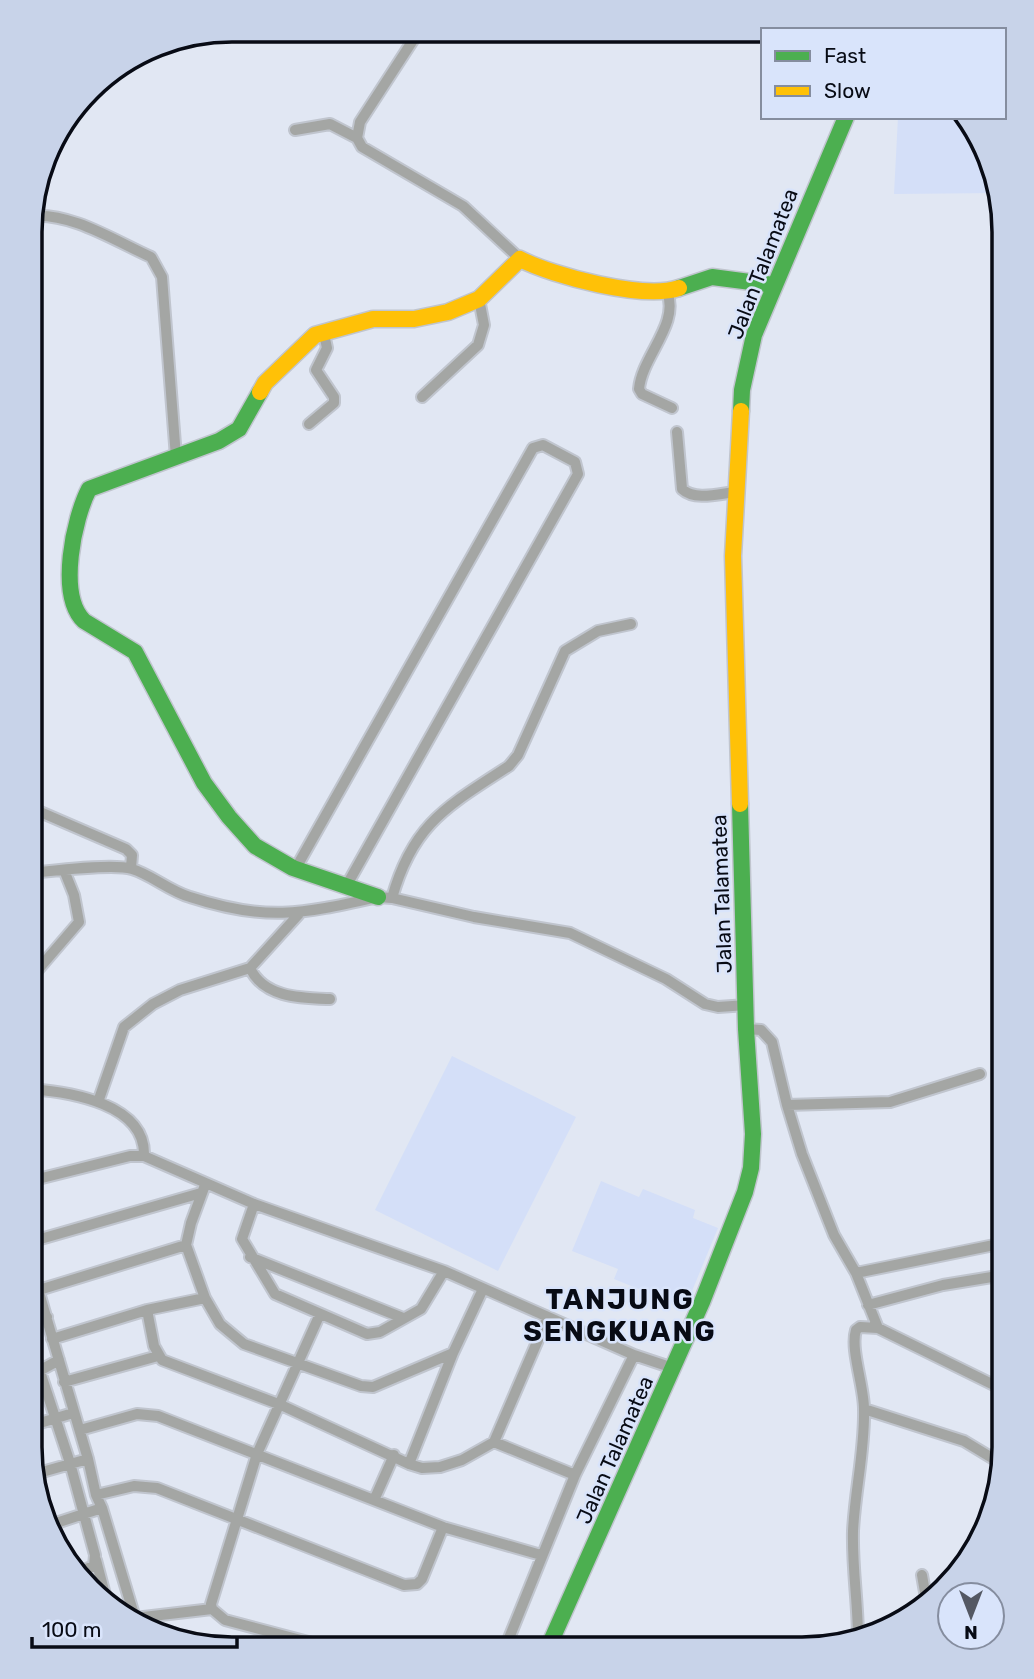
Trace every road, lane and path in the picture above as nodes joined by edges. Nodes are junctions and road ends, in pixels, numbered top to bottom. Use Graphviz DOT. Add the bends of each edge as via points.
graph roads {
  1 [pos="412,42"];
  2 [pos="845,119"];
  3 [pos="295,130"];
  4 [pos="358,138"];
  5 [pos="43,216"];
  6 [pos="520,259"];
  7 [pos="774,285"];
  8 [pos="667,292"];
  9 [pos="479,299"];
  10 [pos="324,334"];
  11 [pos="422,397"];
  12 [pos="672,408"];
  13 [pos="309,424"];
  14 [pos="677,432"];
  15 [pos="176,457"];
  16 [pos="735,492"];
  17 [pos="631,624"];
  18 [pos="42,813"];
  19 [pos="131,868"];
  20 [pos="296,868"];
  21 [pos="64,870"];
  22 [pos="42,872"];
  23 [pos="348,883"];
  24 [pos="385,897"];
  25 [pos="299,914"];
  26 [pos="42,965"];
  27 [pos="250,968"];
  28 [pos="330,999"];
  29 [pos="747,1005"];
  30 [pos="746,1029"];
  31 [pos="980,1074"];
  32 [pos="42,1091"];
  33 [pos="98,1102"];
  34 [pos="787,1105"];
  35 [pos="144,1156"];
  36 [pos="42,1178"];
  37 [pos="203,1189"];
  38 [pos="254,1204"];
  39 [pos="42,1238"];
  40 [pos="186,1245"];
  41 [pos="992,1245"];
  42 [pos="250,1257"];
  43 [pos="444,1271"];
  44 [pos="856,1273"];
  45 [pos="992,1277"];
  46 [pos="42,1289"];
  47 [pos="482,1291"];
  48 [pos="205,1298"];
  49 [pos="42,1300"];
  50 [pos="868,1305"];
  51 [pos="147,1310"];
  52 [pos="320,1314"];
  53 [pos="47,1317"];
  54 [pos="402,1318"];
  55 [pos="42,1319"];
  56 [pos="547,1319"];
  57 [pos="878,1328"];
  58 [pos="52,1339"];
  59 [pos="453,1353"];
  60 [pos="634,1355"];
  61 [pos="158,1356"];
  62 [pos="59,1360"];
  63 [pos="298,1364"];
  64 [pos="673,1368"];
  65 [pos="42,1370"];
  66 [pos="64,1382"];
  67 [pos="992,1384"];
  68 [pos="42,1389"];
  69 [pos="281,1405"];
  70 [pos="864,1409"];
  71 [pos="73,1413"];
  72 [pos="56,1418"];
  73 [pos="42,1422"];
  74 [pos="80,1430"];
  75 [pos="494,1442"];
  76 [pos="257,1454"];
  77 [pos="394,1455"];
  78 [pos="992,1458"];
  79 [pos="88,1459"];
  80 [pos="70,1463"];
  81 [pos="409,1464"];
  82 [pos="44,1471"];
  83 [pos="575,1475"];
  84 [pos="96,1495"];
  85 [pos="375,1498"];
  86 [pos="102,1508"];
  87 [pos="85,1515"];
  88 [pos="237,1519"];
  89 [pos="57,1523"];
  90 [pos="443,1527"];
  91 [pos="541,1555"];
  92 [pos="96,1560"];
  93 [pos="86,1569"];
  94 [pos="922,1575"];
  95 [pos="103,1585"];
  96 [pos="925,1592"];
  97 [pos="132,1609"];
  98 [pos="212,1609"];
  99 [pos="146,1617"];
  100 [pos="858,1629"];
  101 [pos="289,1637"];
  102 [pos="509,1637"];
  103 [pos="553,1637"];
  1 -- 4 [label="street" via="360,122"];
  2 -- 7 [label="street, Jalan Talamatea"];
  3 -- 4 [label="street" via="330,124"];
  4 -- 6 [label="street" via="362,147 463,206"];
  5 -- 15 [label="street" via="70,221 151,257 157,264 162,277"];
  6 -- 8 [label="street" via="539,269 635,291"];
  6 -- 9 [label="street"];
  7 -- 8 [label="street" via="712,277"];
  7 -- 16 [label="street, Jalan Talamatea" via="745,372"];
  8 -- 12 [label="street" via="668,317 639,389"];
  9 -- 10 [label="street" via="448,312 414,319 373,319"];
  9 -- 11 [label="street" via="484,325 478,345"];
  10 -- 13 [label="street" via="327,348 316,370 334,403"];
  10 -- 15 [label="street" via="315,335 265,383 239,429"];
  14 -- 16 [label="street" via="682,489 696,496"];
  15 -- 20 [label="street" via="89,489 75,515 71,538 74,605 85,623 118,638 136,654 156,683 176,733 239,829 271,857"];
  16 -- 29 [label="street, Jalan Talamatea"];
  17 -- 24 [label="street" via="598,631 565,651 519,755 437,814 412,845"];
  18 -- 19 [label="street" via="126,849 132,855"];
  19 -- 21 [label="street"];
  19 -- 25 [label="street" via="187,897 270,915"];
  20 -- 23 [label="street"];
  20 -- 23 [label="street" via="534,448 543,445 575,462 578,474"];
  21 -- 22 [label="street"];
  21 -- 26 [label="street" via="79,922"];
  23 -- 24 [label="street"];
  24 -- 25 [label="street"];
  24 -- 29 [label="street" via="570,933 666,979 705,1004"];
  25 -- 27 [label="street"];
  27 -- 28 [label="street" via="267,989"];
  27 -- 33 [label="street" via="180,990 124,1027"];
  29 -- 30 [label="street, Jalan Talamatea"];
  30 -- 34 [label="street" via="761,1030 772,1042"];
  30 -- 64 [label="street, Jalan Talamatea" via="754,1134 751,1168 728,1238"];
  31 -- 34 [label="street" via="890,1102"];
  32 -- 33 [label="street"];
  33 -- 35 [label="street" via="136,1125"];
  34 -- 44 [label="street" via="834,1235"];
  35 -- 36 [label="street"];
  35 -- 37 [label="street"];
  37 -- 38 [label="street"];
  37 -- 39 [label="street"];
  37 -- 40 [label="street"];
  38 -- 42 [label="street" via="242,1235"];
  38 -- 43 [label="street"];
  40 -- 46 [label="street"];
  40 -- 48 [label="street"];
  41 -- 44 [label="street"];
  42 -- 52 [label="street" via="275,1294"];
  42 -- 54 [label="street"];
  43 -- 47 [label="street"];
  43 -- 54 [label="street" via="421,1308"];
  44 -- 50 [label="street"];
  45 -- 50 [label="street"];
  47 -- 56 [label="street"];
  47 -- 59 [label="street"];
  48 -- 51 [label="street"];
  48 -- 63 [label="street" via="230,1335"];
  49 -- 53 [label="street"];
  50 -- 57 [label="street"];
  51 -- 58 [label="street"];
  51 -- 61 [label="street"];
  52 -- 54 [label="street" via="367,1334 380,1332"];
  52 -- 63 [label="street"];
  53 -- 55 [label="street"];
  53 -- 58 [label="street"];
  56 -- 60 [label="street"];
  56 -- 75 [label="street"];
  57 -- 67 [label="street"];
  57 -- 70 [label="street" via="860,1327 855,1333"];
  58 -- 62 [label="street"];
  59 -- 63 [label="street" via="373,1387"];
  59 -- 81 [label="street"];
  60 -- 64 [label="street"];
  60 -- 83 [label="street"];
  61 -- 66 [label="street"];
  61 -- 69 [label="street"];
  62 -- 65 [label="street"];
  62 -- 66 [label="street"];
  63 -- 69 [label="street"];
  64 -- 103 [label="street, Jalan Talamatea"];
  66 -- 71 [label="street"];
  68 -- 72 [label="street"];
  69 -- 76 [label="street"];
  69 -- 77 [label="street"];
  70 -- 78 [label="street" via="964,1441"];
  70 -- 100 [label="street" via="853,1532"];
  71 -- 72 [label="street"];
  71 -- 74 [label="street"];
  72 -- 73 [label="street"];
  72 -- 80 [label="street"];
  74 -- 76 [label="street" via="147,1414"];
  74 -- 79 [label="street"];
  75 -- 81 [label="street" via="440,1467"];
  75 -- 83 [label="street"];
  76 -- 85 [label="street"];
  76 -- 88 [label="street"];
  77 -- 81 [label="street"];
  77 -- 85 [label="street"];
  79 -- 80 [label="street"];
  79 -- 84 [label="street"];
  80 -- 82 [label="street"];
  80 -- 87 [label="street"];
  83 -- 91 [label="street"];
  84 -- 86 [label="street"];
  84 -- 88 [label="street" via="145,1485"];
  85 -- 90 [label="street"];
  86 -- 87 [label="street"];
  86 -- 97 [label="street"];
  87 -- 89 [label="street"];
  87 -- 92 [label="street"];
  88 -- 90 [label="street" via="404,1586 422,1579"];
  88 -- 98 [label="street"];
  90 -- 91 [label="street"];
  91 -- 102 [label="street"];
  92 -- 93 [label="street"];
  92 -- 95 [label="street"];
  94 -- 96 [label="street"];
  98 -- 99 [label="street"];
  98 -- 101 [label="street" via="225,1620"];
}
